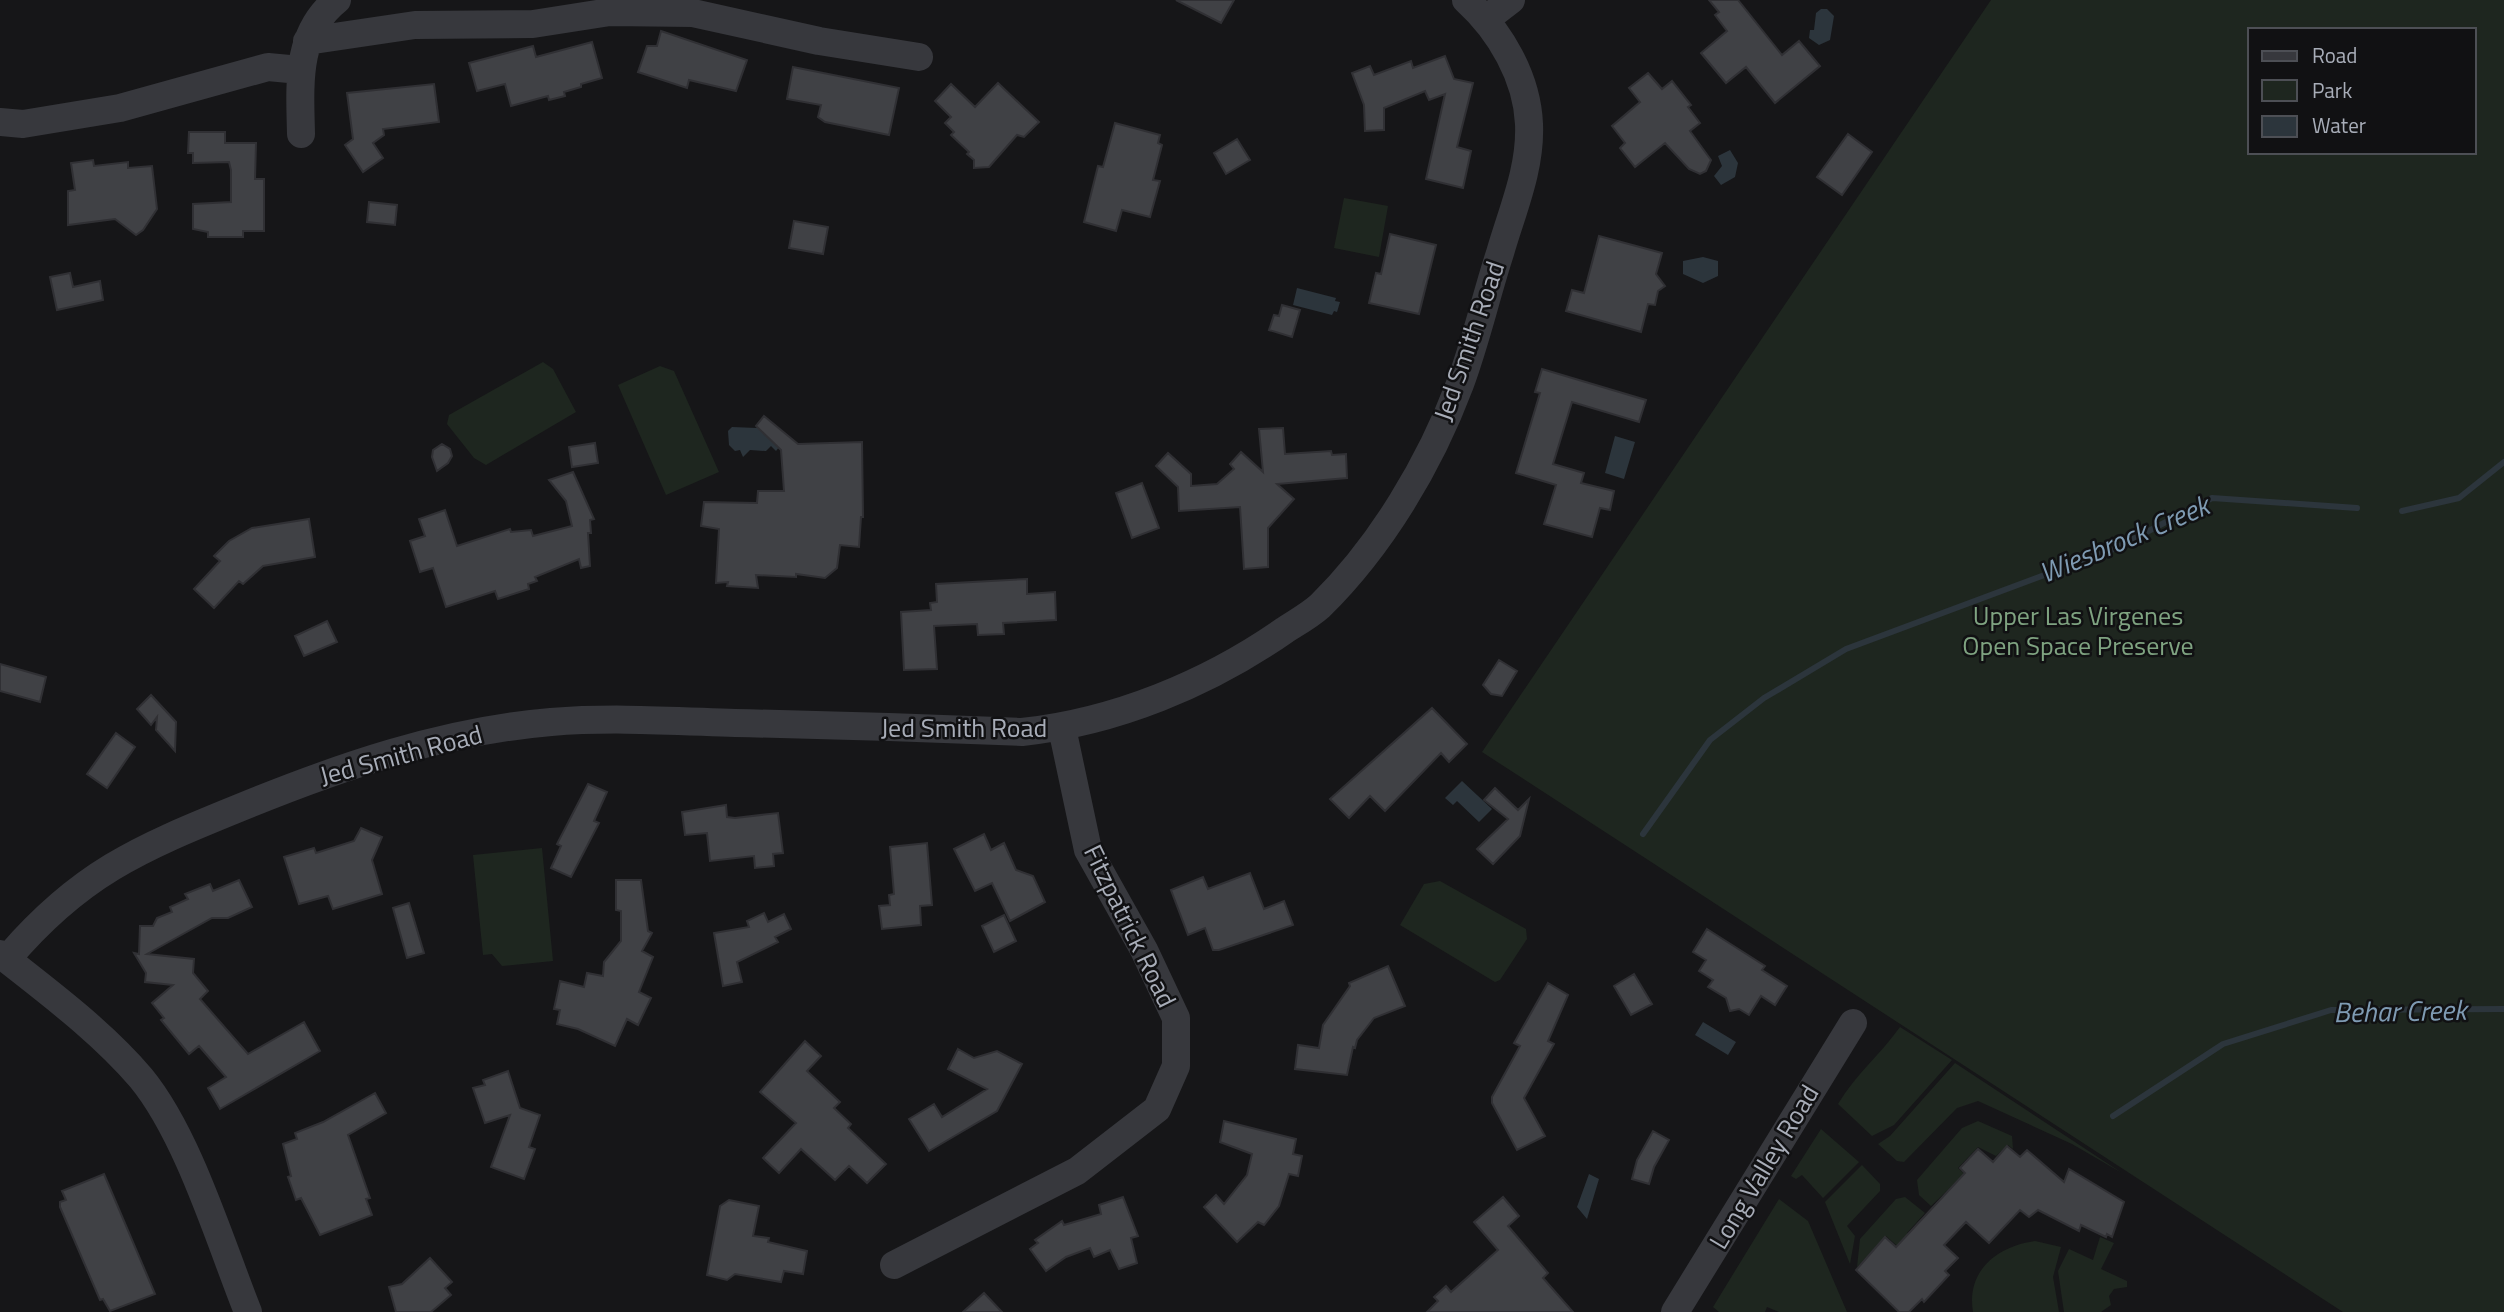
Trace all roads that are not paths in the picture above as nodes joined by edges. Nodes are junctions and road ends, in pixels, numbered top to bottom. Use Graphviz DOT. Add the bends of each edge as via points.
graph roads {
  1 [pos="337,0"];
  2 [pos="1466,0"];
  3 [pos="1511,0"];
  4 [pos="1485,20"];
  5 [pos="307,41"];
  6 [pos="919,57"];
  7 [pos="300,69"];
  8 [pos="0,122"];
  9 [pos="301,134"];
  10 [pos="1062,728"];
  11 [pos="4,957"];
  12 [pos="1853,1023"];
  13 [pos="894,1265"];
  14 [pos="248,1312"];
  15 [pos="1675,1312"];
  1 -- 5 [label="street" via="327,7"];
  2 -- 4 [label="street, Jed Smith Road"];
  3 -- 4 [label="street"];
  4 -- 10 [label="street, Jed Smith Road" via="1515,68 1524,96 1529,124 1522,182 1459,387 1398,509 1318,608 1272,639 1217,672 1127,709"];
  5 -- 6 [label="street" via="415,25 533,24 610,12 693,13"];
  5 -- 7 [label="street"];
  7 -- 8 [label="street" via="268,67 120,108 23,124"];
  7 -- 9 [label="street"];
  10 -- 11 [label="street, Jed Smith Road" via="1022,732 600,719 523,725 429,742 292,786 145,846 95,875"];
  10 -- 13 [label="street, Fitzpatrick Road" via="1088,850 1176,1018 1176,1066 1157,1109 1077,1171"];
  11 -- 14 [label="street" via="96,1033 142,1079 184,1152"];
  12 -- 15 [label="street, Long Valley Road"];
}
